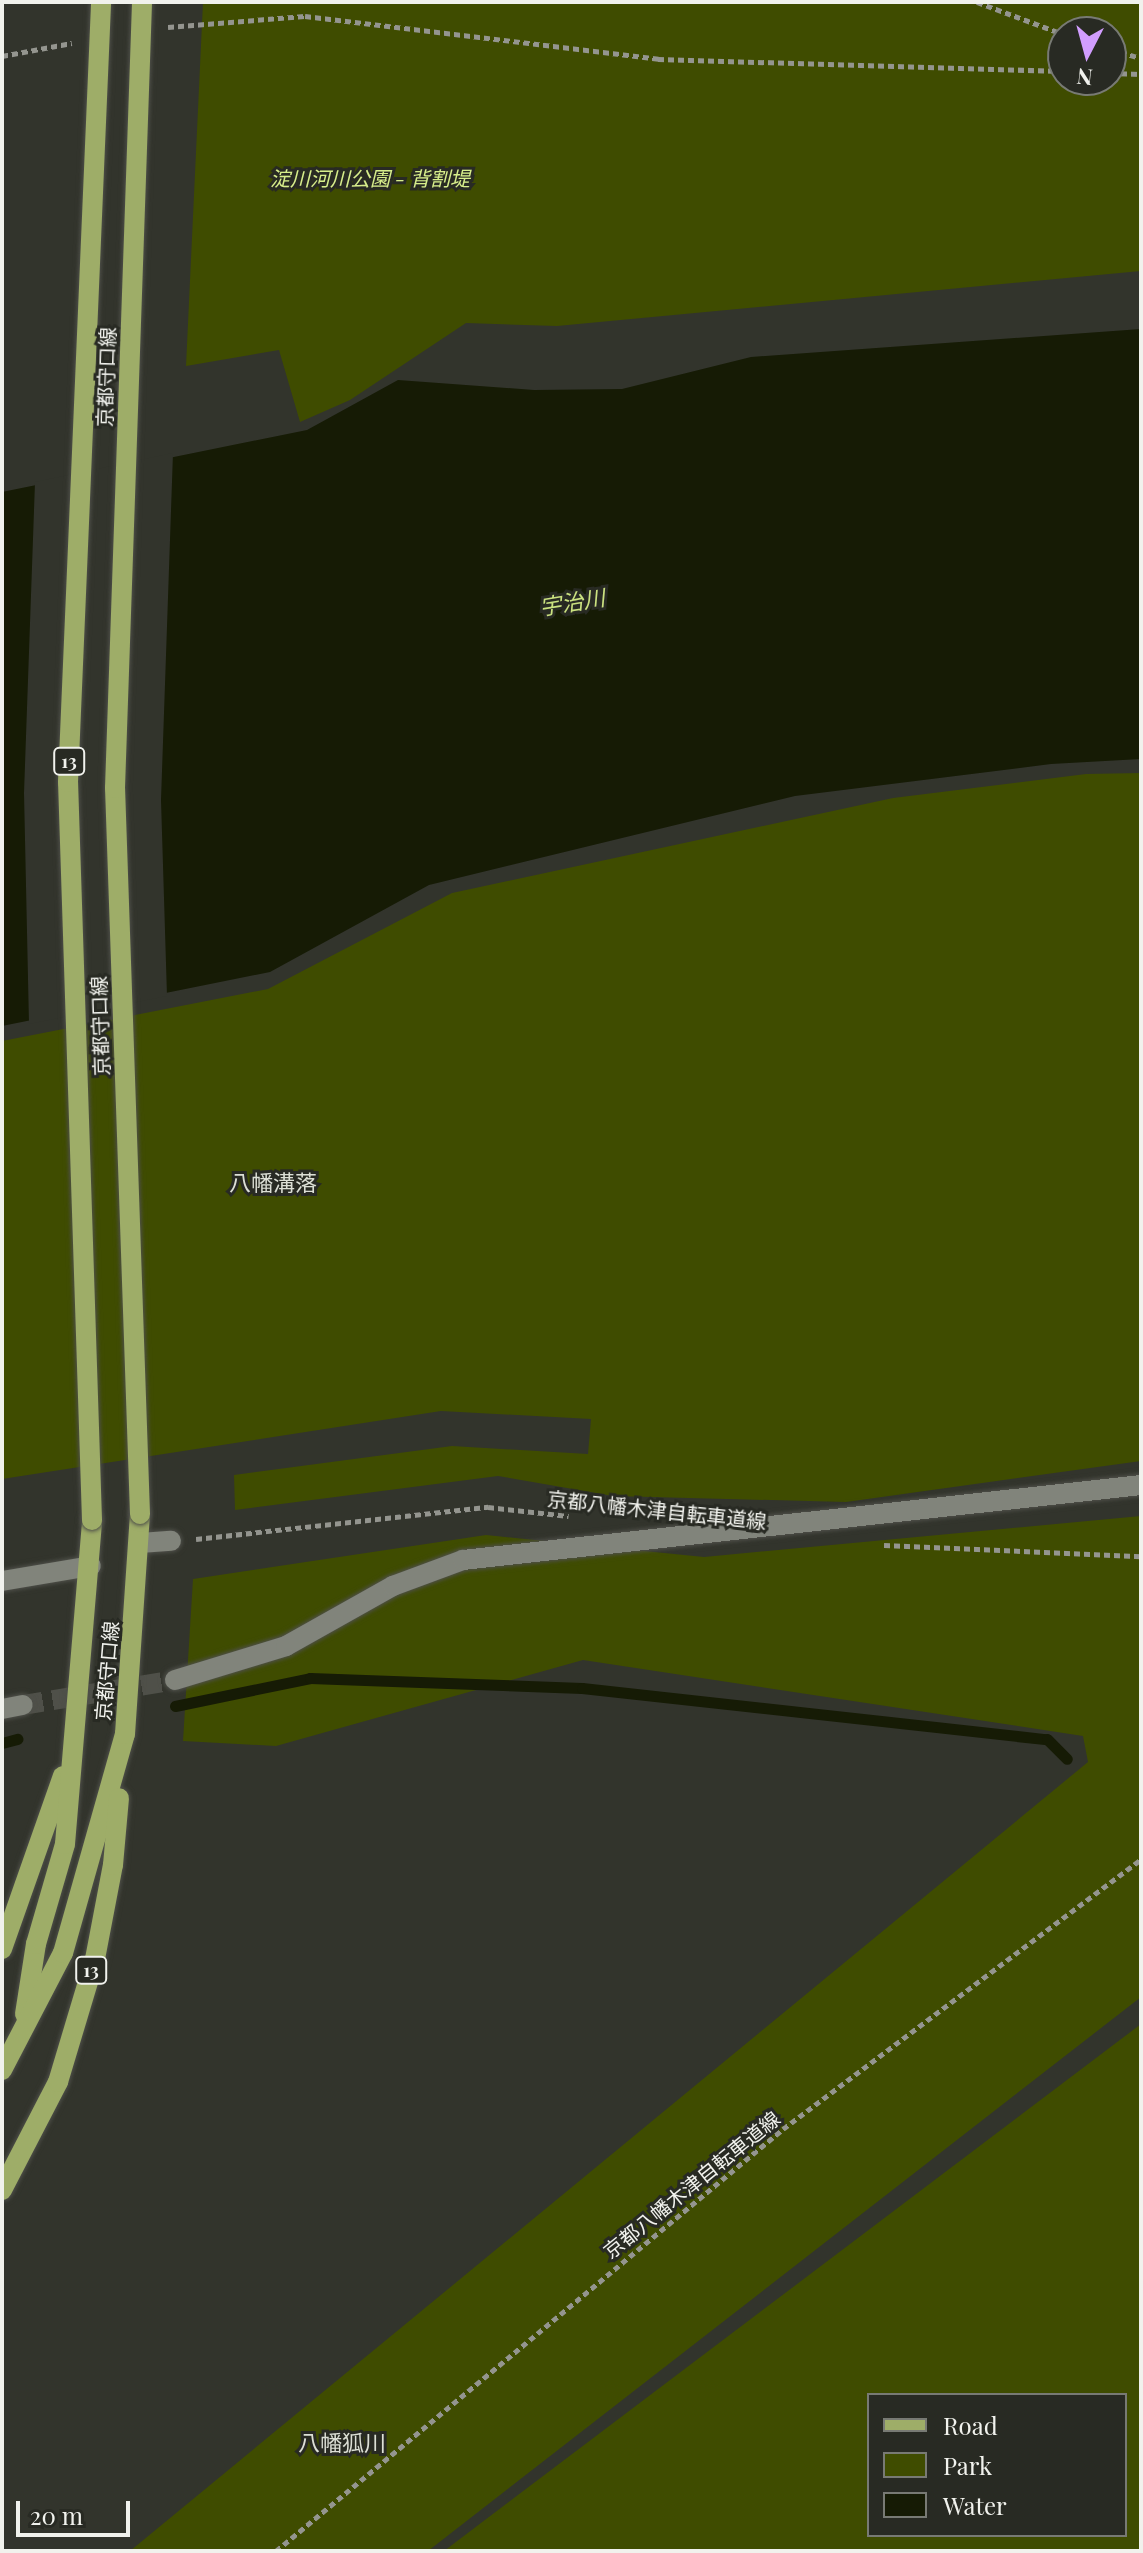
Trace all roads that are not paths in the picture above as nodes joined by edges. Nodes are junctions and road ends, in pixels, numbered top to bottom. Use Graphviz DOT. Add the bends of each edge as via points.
graph roads {
  1 [pos="142,2"];
  2 [pos="101,3"];
  3 [pos="1141,1485"];
  4 [pos="171,1541"];
  5 [pos="140,1543"];
  6 [pos="91,1566"];
  7 [pos="2,1581"];
  8 [pos="175,1680"];
  9 [pos="23,1705"];
  10 [pos="2,1709"];
  11 [pos="125,1734"];
  12 [pos="74,1742"];
  13 [pos="2,1949"];
  14 [pos="22,2030"];
  15 [pos="2,2070"];
  16 [pos="2,2190"];
  1 -- 5 [label="main road, 京都守口線 / 13, bridge" via="115,788"];
  2 -- 6 [label="main road, 京都守口線 / 13, bridge" via="68,782"];
  3 -- 8 [label="lane" via="463,1560 393,1586 286,1646"];
  4 -- 5 [label="lane"];
  5 -- 11 [label="main road, 京都守口線 / 13"];
  6 -- 7 [label="lane"];
  6 -- 12 [label="main road, 京都守口線 / 13"];
  9 -- 10 [label="lane"];
  11 -- 14 [label="main road, 京都守口線 / 13" via="63,1953"];
  11 -- 16 [label="main road, 13" via="113,1865 95,1959 58,2082"];
  12 -- 13 [label="main road, 13"];
  12 -- 14 [label="main road, 京都守口線 / 13" via="65,1844 36,1944"];
  14 -- 15 [label="main road, 京都守口線 / 13"];
}
